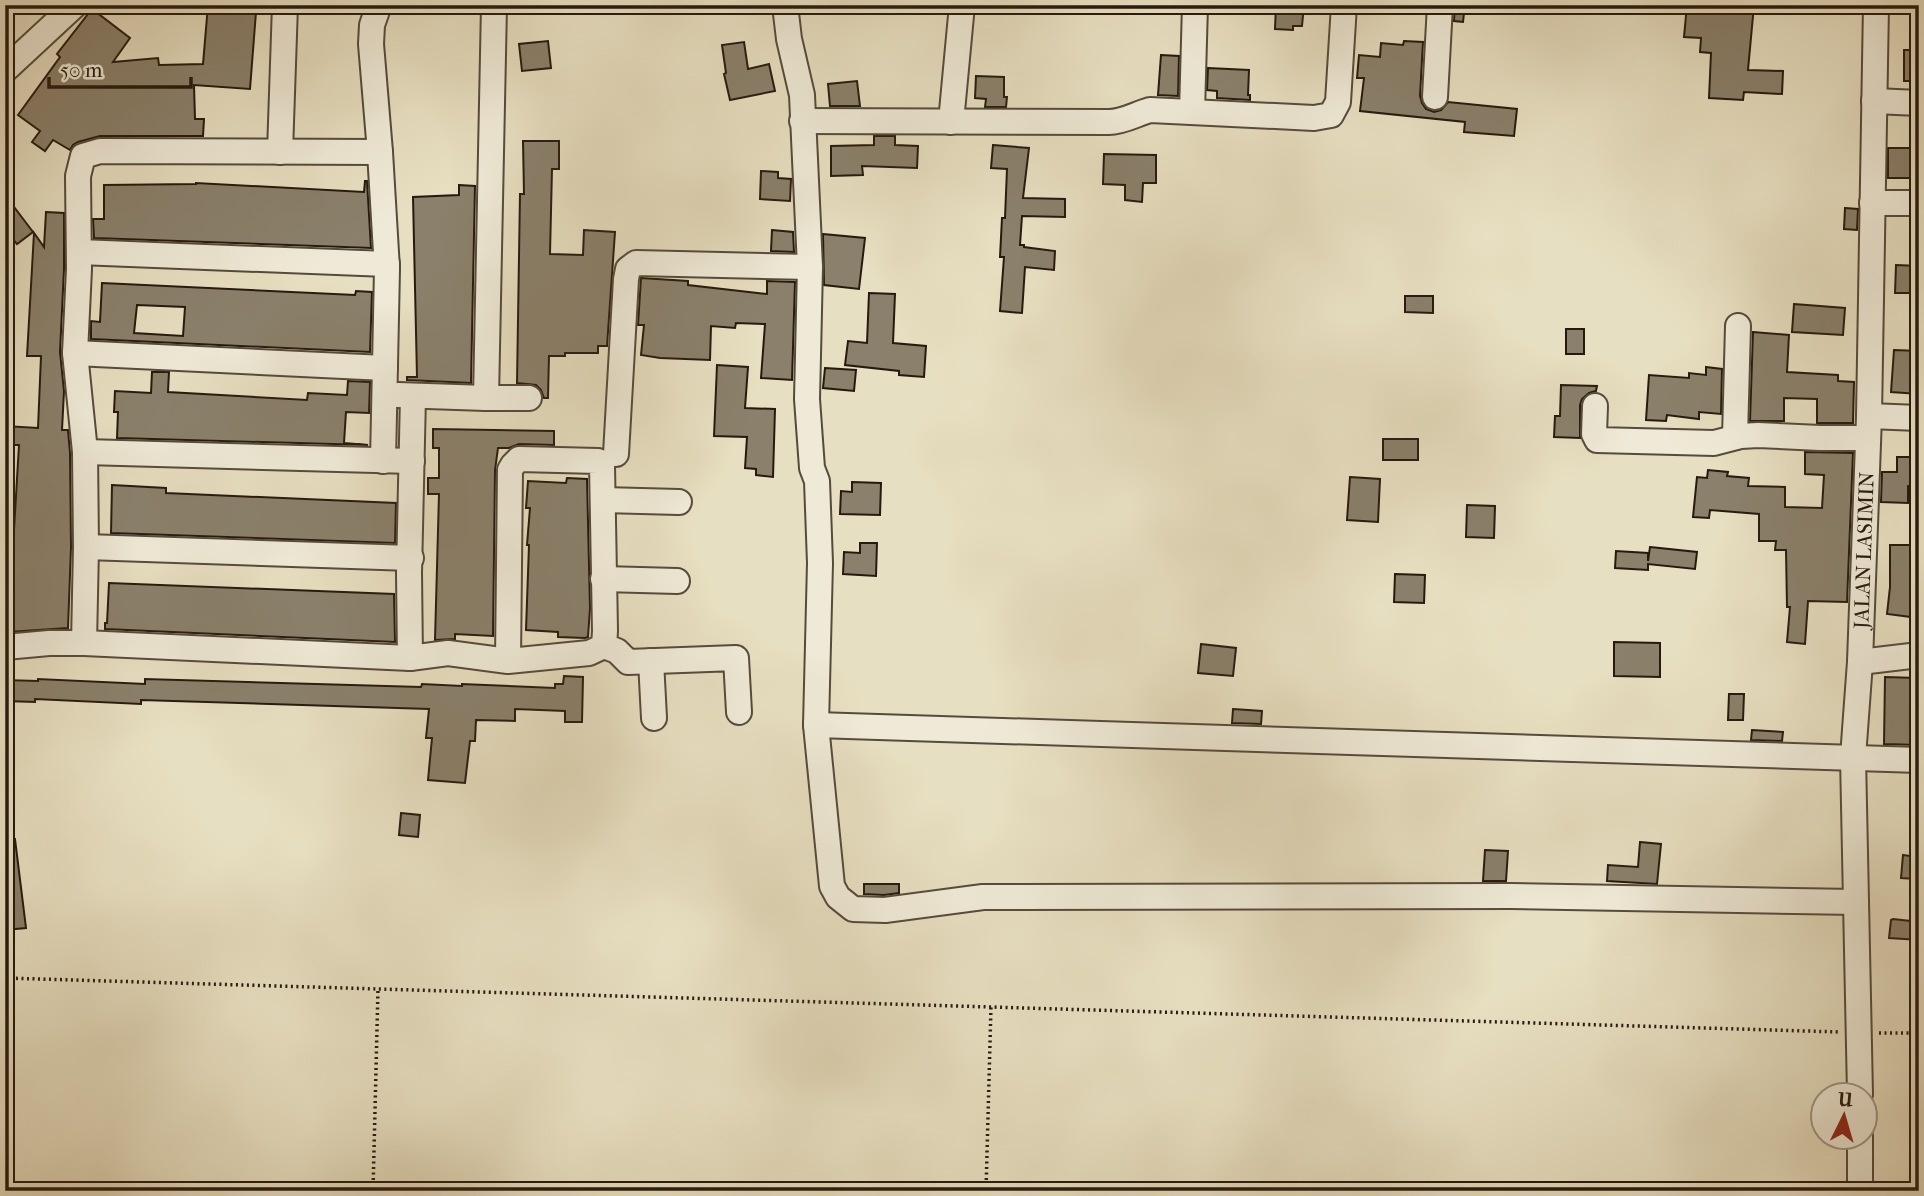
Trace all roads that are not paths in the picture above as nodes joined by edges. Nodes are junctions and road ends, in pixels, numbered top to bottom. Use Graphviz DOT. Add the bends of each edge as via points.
graph roads {
  1 [pos="75,5"];
  2 [pos="285,5"];
  3 [pos="380,5"];
  4 [pos="494,5"];
  5 [pos="785,5"];
  6 [pos="962,5"];
  7 [pos="1195,5"];
  8 [pos="1344,5"];
  9 [pos="1440,5"];
  10 [pos="1876,5"];
  11 [pos="5,70"];
  12 [pos="1435,97"];
  13 [pos="1874,101"];
  14 [pos="1919,103"];
  15 [pos="1192,111"];
  16 [pos="802,121"];
  17 [pos="951,122"];
  18 [pos="281,152"];
  19 [pos="380,152"];
  20 [pos="1872,203"];
  21 [pos="1919,203"];
  22 [pos="79,252"];
  23 [pos="387,264"];
  24 [pos="810,267"];
  25 [pos="1738,326"];
  26 [pos="75,353"];
  27 [pos="385,368"];
  28 [pos="384,394"];
  29 [pos="413,396"];
  30 [pos="486,398"];
  31 [pos="529,398"];
  32 [pos="1595,406"];
  33 [pos="1919,418"];
  34 [pos="1869,427"];
  35 [pos="1735,437"];
  36 [pos="85,452"];
  37 [pos="616,454"];
  38 [pos="383,461"];
  39 [pos="412,461"];
  40 [pos="603,500"];
  41 [pos="679,502"];
  42 [pos="86,547"];
  43 [pos="411,558"];
  44 [pos="603,579"];
  45 [pos="677,581"];
  46 [pos="84,643"];
  47 [pos="604,646"];
  48 [pos="5,647"];
  49 [pos="1919,655"];
  50 [pos="410,658"];
  51 [pos="508,661"];
  52 [pos="651,661"];
  53 [pos="1860,662"];
  54 [pos="739,712"];
  55 [pos="654,718"];
  56 [pos="816,725"];
  57 [pos="1853,757"];
  58 [pos="1919,760"];
  59 [pos="1856,902"];
  60 [pos="1860,1080"];
  61 [pos="1860,1150"];
  62 [pos="1860,1191"];
  1 -- 11 [label="street"];
  2 -- 18 [label="street"];
  3 -- 19 [label="street" via="371,44"];
  4 -- 30 [label="street"];
  5 -- 16 [label="street" via="802,95"];
  6 -- 17 [label="street"];
  7 -- 15 [label="street"];
  8 -- 15 [label="street" via="1338,102 1331,115"];
  9 -- 12 [label="street"];
  10 -- 13 [label="street, JALAN LASIMIN"];
  13 -- 14 [label="street"];
  13 -- 20 [label="street, JALAN LASIMIN"];
  15 -- 17 [label="street" via="1150,110 1118,122"];
  16 -- 17 [label="street"];
  16 -- 24 [label="street"];
  18 -- 19 [label="street"];
  18 -- 22 [label="street" via="100,152 83,156 78,176"];
  19 -- 23 [label="street"];
  20 -- 21 [label="street"];
  20 -- 34 [label="street, JALAN LASIMIN"];
  22 -- 23 [label="street"];
  22 -- 26 [label="street"];
  23 -- 27 [label="street"];
  24 -- 37 [label="street" via="636,263 628,269"];
  24 -- 56 [label="street" via="807,399 820,563"];
  25 -- 35 [label="street"];
  26 -- 27 [label="street"];
  26 -- 36 [label="street"];
  27 -- 28 [label="street"];
  28 -- 29 [label="street"];
  28 -- 38 [label="street"];
  29 -- 30 [label="street"];
  29 -- 39 [label="street"];
  30 -- 31 [label="street"];
  32 -- 35 [label="street" via="1597,440 1714,443"];
  33 -- 34 [label="street"];
  34 -- 35 [label="street" via="1820,438"];
  34 -- 53 [label="street, JALAN LASIMIN"];
  36 -- 38 [label="street"];
  36 -- 42 [label="street"];
  38 -- 39 [label="street"];
  39 -- 43 [label="street"];
  40 -- 41 [label="street"];
  40 -- 44 [label="street"];
  40 -- 51 [label="street" via="598,461 519,459 510,470"];
  42 -- 43 [label="street"];
  42 -- 46 [label="street"];
  43 -- 50 [label="street"];
  44 -- 45 [label="street"];
  44 -- 47 [label="street"];
  46 -- 48 [label="street"];
  46 -- 50 [label="street"];
  47 -- 51 [label="street" via="589,653"];
  47 -- 52 [label="street" via="617,650 628,662"];
  49 -- 53 [label="street"];
  50 -- 51 [label="street" via="448,653"];
  52 -- 54 [label="street" via="736,658"];
  52 -- 55 [label="street"];
  53 -- 57 [label="street, JALAN LASIMIN"];
  56 -- 57 [label="street"];
  56 -- 59 [label="street" via="832,886 853,909 902,909 983,897 1511,896"];
  57 -- 58 [label="street"];
  57 -- 59 [label="street, JALAN LASIMIN"];
  59 -- 60 [label="street, JALAN LASIMIN"];
  61 -- 62 [label="street"];
}
